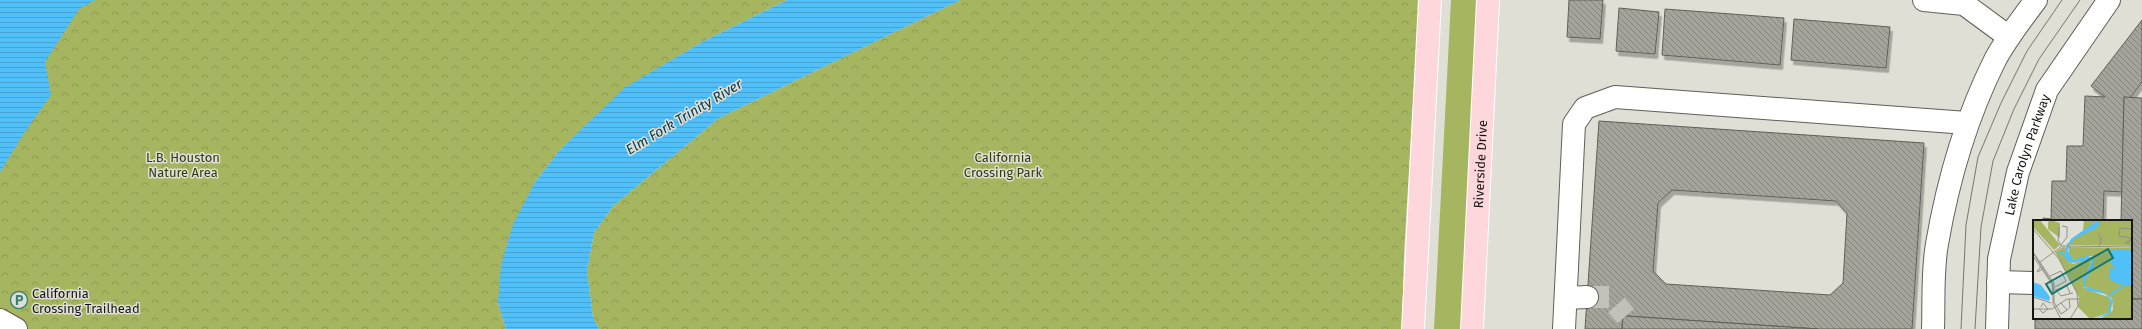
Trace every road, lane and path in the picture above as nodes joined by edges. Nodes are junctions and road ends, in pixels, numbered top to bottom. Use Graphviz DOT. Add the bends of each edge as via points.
graph roads {
  1 [pos="1430,0"];
  2 [pos="1488,0"];
  3 [pos="1924,0"];
  4 [pos="2036,0"];
  5 [pos="2109,0"];
  6 [pos="1962,2"];
  7 [pos="2008,37"];
  8 [pos="1967,123"];
  9 [pos="1998,282"];
  10 [pos="2033,283"];
  11 [pos="1588,297"];
  12 [pos="1566,298"];
  13 [pos="0,320"];
  14 [pos="16,329"];
  15 [pos="1413,329"];
  16 [pos="1472,329"];
  17 [pos="1564,329"];
  18 [pos="1933,329"];
  19 [pos="1997,329"];
  1 -- 15 [label="main road"];
  2 -- 16 [label="main road, Riverside Drive"];
  3 -- 6 [label="street"];
  4 -- 7 [label="street"];
  5 -- 9 [label="street, Lake Carolyn Parkway" via="2047,90 2018,172 1998,259"];
  6 -- 7 [label="street"];
  7 -- 8 [label="street"];
  8 -- 12 [label="street" via="1615,97 1585,108 1574,124"];
  8 -- 18 [label="street" via="1958,149 1937,246"];
  9 -- 10 [label="street"];
  9 -- 19 [label="street, Lake Carolyn Parkway"];
  11 -- 12 [label="street"];
  12 -- 17 [label="street"];
  13 -- 14 [label="street"];
}
